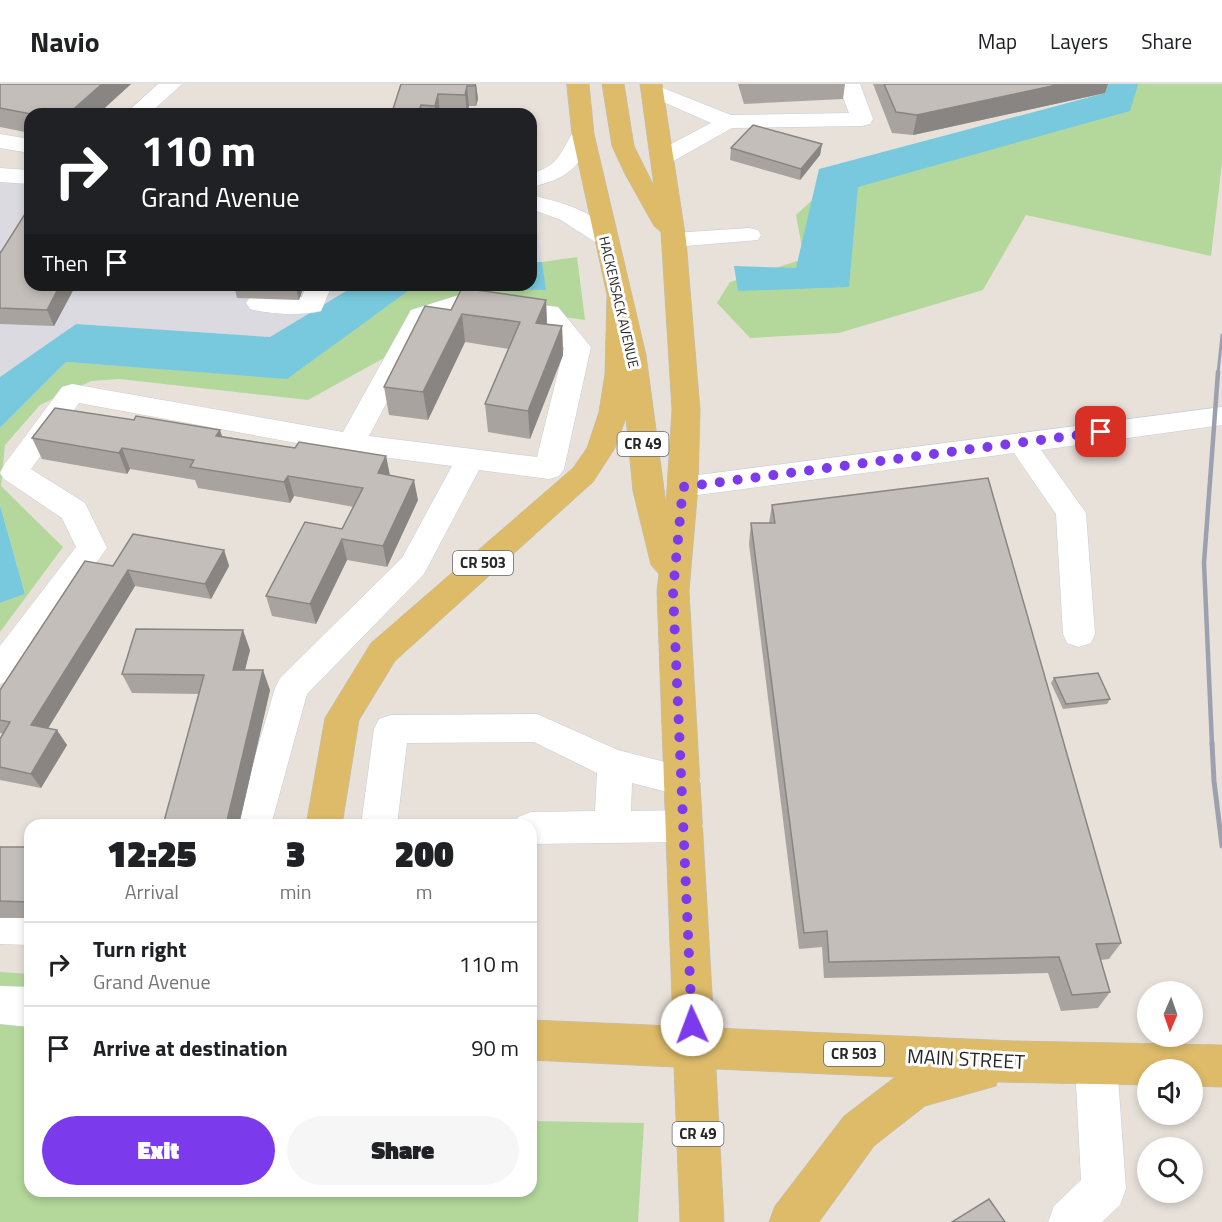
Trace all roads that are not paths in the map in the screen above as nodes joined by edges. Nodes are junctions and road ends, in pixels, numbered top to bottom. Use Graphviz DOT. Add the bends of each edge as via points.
graph roads {
  1 [pos="171,84"];
  2 [pos="578,84"];
  3 [pos="613,84"];
  4 [pos="849,84"];
  5 [pos="651,87"];
  6 [pos="143,108"];
  7 [pos="728,122"];
  8 [pos="583,134"];
  9 [pos="0,141"];
  10 [pos="24,146"];
  11 [pos="662,158"];
  12 [pos="0,175"];
  13 [pos="24,177"];
  14 [pos="537,179"];
  15 [pos="537,204"];
  16 [pos="749,235"];
  17 [pos="604,237"];
  18 [pos="674,240"];
  19 [pos="317,291"];
  20 [pos="618,297"];
  21 [pos="259,303"];
  22 [pos="1222,416"];
  23 [pos="1021,442"];
  24 [pos="351,443"];
  25 [pos="470,460"];
  26 [pos="549,470"];
  27 [pos="583,475"];
  28 [pos="683,487"];
  29 [pos="673,591"];
  30 [pos="1079,634"];
  31 [pos="0,670"];
  32 [pos="615,764"];
  33 [pos="683,781"];
  34 [pos="255,819"];
  35 [pos="325,819"];
  36 [pos="379,819"];
  37 [pos="685,826"];
  38 [pos="612,827"];
  39 [pos="537,828"];
  40 [pos="0,926"];
  41 [pos="24,927"];
  42 [pos="0,1005"];
  43 [pos="24,1007"];
  44 [pos="537,1040"];
  45 [pos="693,1047"];
  46 [pos="1015,1062"];
  47 [pos="1096,1064"];
  48 [pos="1222,1066"];
  49 [pos="702,1222"];
  50 [pos="790,1222"];
  51 [pos="1070,1222"];
  1 -- 6 [label="street"];
  2 -- 8 [label="main road, HACKENSACK AVENUE / CR 503"];
  3 -- 18 [label="main road" via="623,146"];
  4 -- 7 [label="street" via="862,119"];
  5 -- 7 [label="street"];
  5 -- 11 [label="main road, HACKENSACK AVENUE"];
  7 -- 11 [label="street"];
  8 -- 14 [label="street" via="573,158 562,168"];
  8 -- 17 [label="main road, HACKENSACK AVENUE / CR 503"];
  9 -- 10 [label="street"];
  11 -- 18 [label="main road, HACKENSACK AVENUE"];
  12 -- 13 [label="street"];
  15 -- 17 [label="street" via="584,220"];
  16 -- 18 [label="street"];
  17 -- 20 [label="main road, HACKENSACK AVENUE / CR 503"];
  18 -- 28 [label="main road, HACKENSACK AVENUE" via="686,410"];
  19 -- 21 [label="street" via="312,305"];
  20 -- 27 [label="main road, CR 503" via="617,380 612,419 601,448"];
  20 -- 29 [label="main road, HACKENSACK AVENUE / CR 49" via="633,355 648,491"];
  22 -- 23 [label="street"];
  23 -- 28 [label="street"];
  23 -- 30 [label="street" via="1071,513"];
  24 -- 25 [label="street"];
  24 -- 26 [label="street" via="420,316 459,303 549,313 578,347"];
  24 -- 31 [label="street" via="72,393 14,472 74,511 92,548"];
  25 -- 26 [label="street"];
  25 -- 34 [label="street" via="413,566 292,688"];
  26 -- 27 [label="street"];
  27 -- 35 [label="main road, CR 503" via="383,651 342,718"];
  28 -- 29 [label="main road, HACKENSACK AVENUE"];
  29 -- 33 [label="main road, HACKENSACK AVENUE"];
  32 -- 33 [label="street"];
  32 -- 36 [label="street" via="537,728 391,729"];
  32 -- 38 [label="street"];
  33 -- 37 [label="main road, HACKENSACK AVENUE"];
  37 -- 38 [label="street"];
  37 -- 45 [label="main road, HACKENSACK AVENUE"];
  38 -- 39 [label="street"];
  40 -- 41 [label="street"];
  42 -- 43 [label="street"];
  44 -- 45 [label="main road, MAIN STREET / CR 503"];
  45 -- 46 [label="main road, MAIN STREET / CR 503"];
  45 -- 49 [label="main road, CR 49"];
  46 -- 47 [label="main road, MAIN STREET / CR 503"];
  46 -- 50 [label="main road" via="915,1088 859,1131"];
  47 -- 48 [label="main road, MAIN STREET / CR 503"];
  47 -- 51 [label="street" via="1104,1190"];
}
